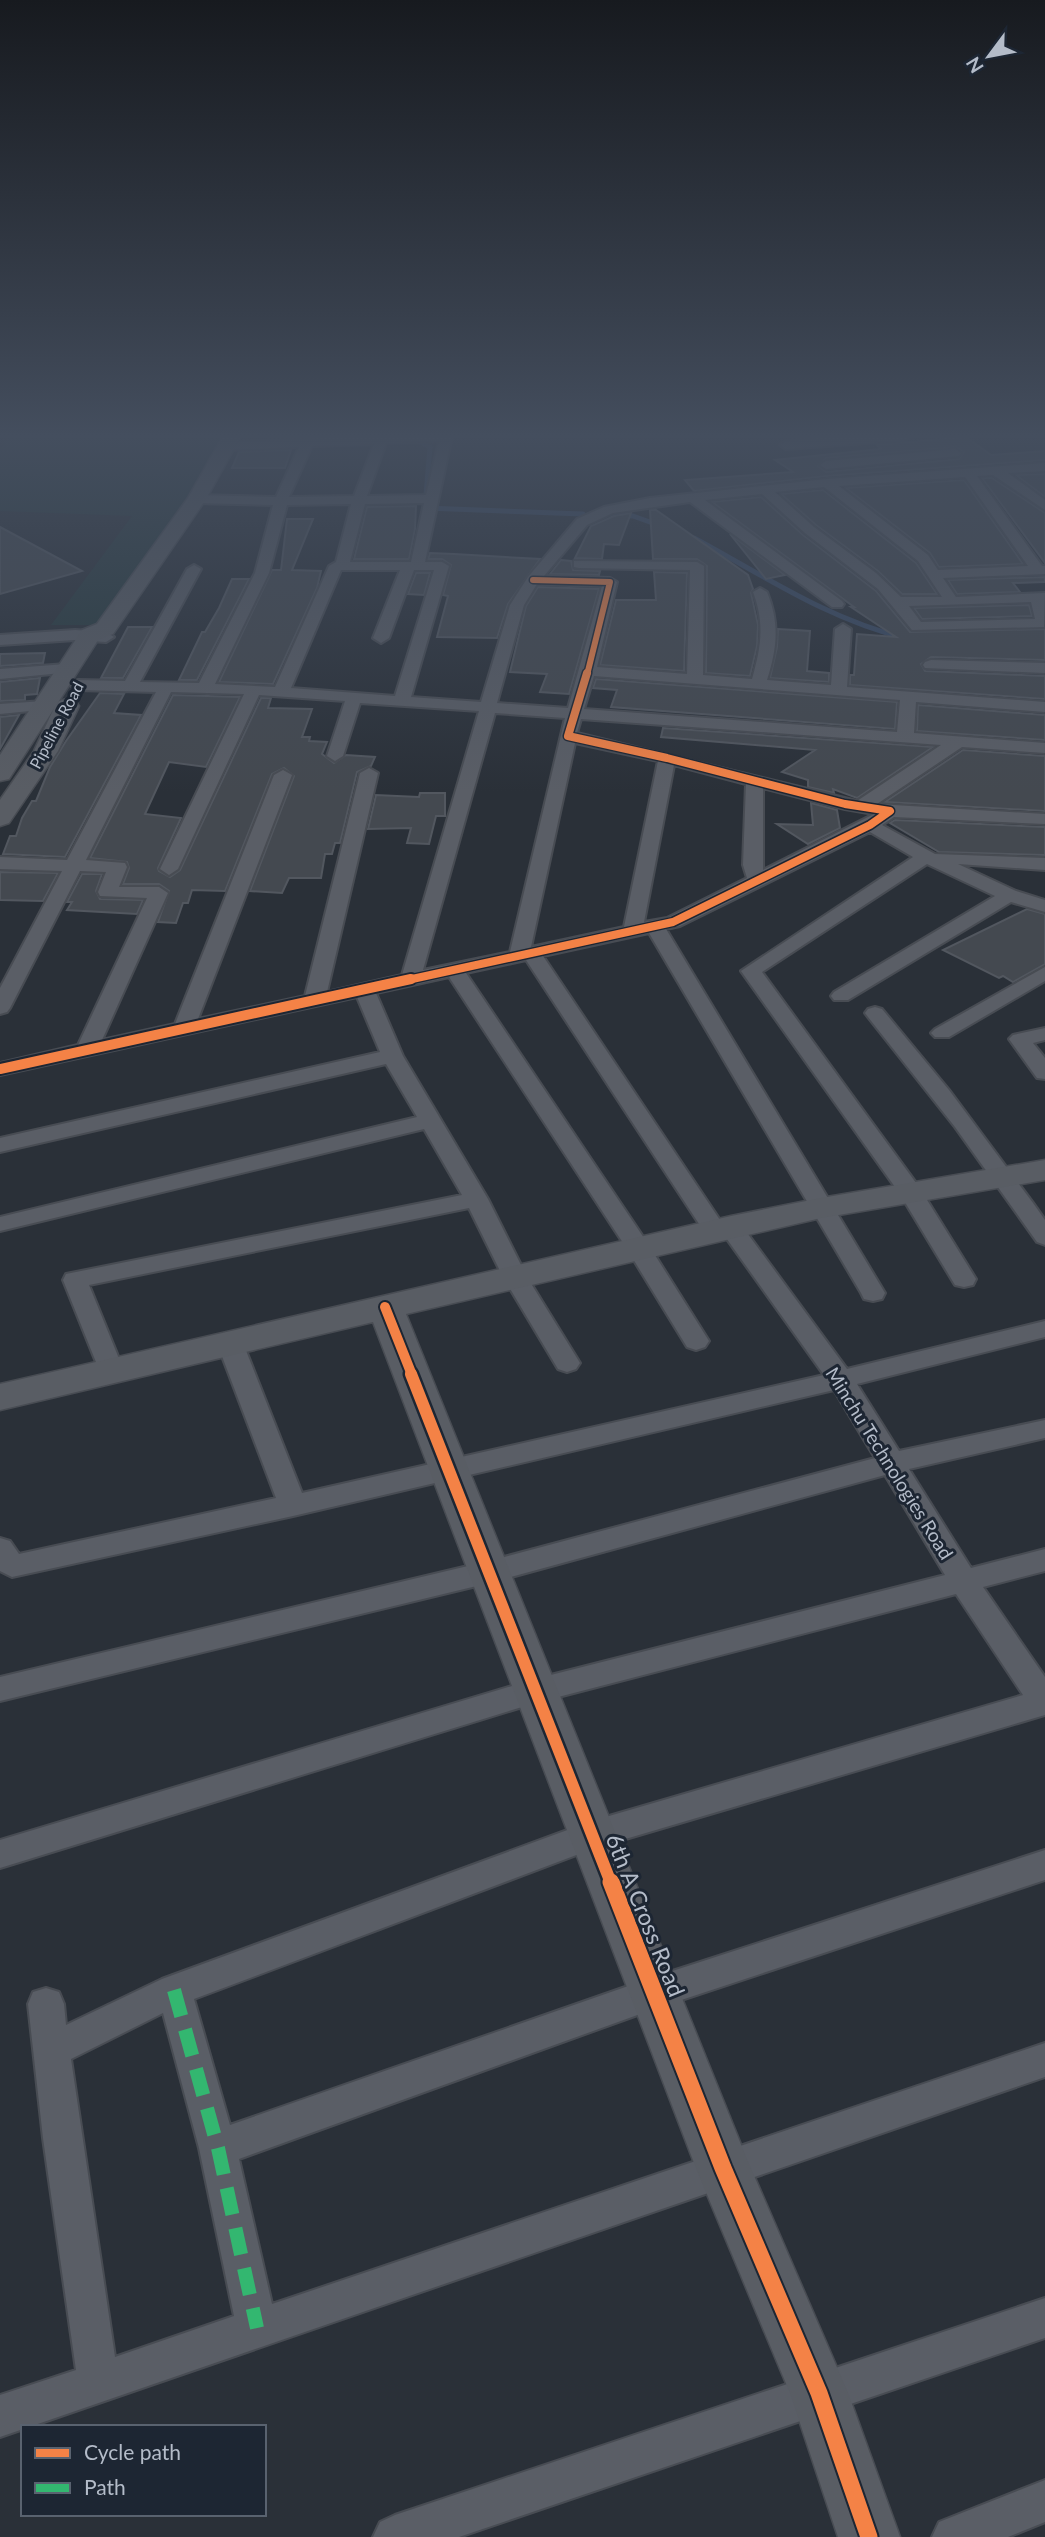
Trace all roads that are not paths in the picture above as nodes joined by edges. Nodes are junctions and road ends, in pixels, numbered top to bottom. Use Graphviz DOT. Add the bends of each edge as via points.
graph roads {
  1 [pos="157,554"];
  2 [pos="267,554"];
  3 [pos="345,554"];
  4 [pos="416,554"];
  5 [pos="557,554"];
  6 [pos="770,554"];
  7 [pos="842,554"];
  8 [pos="918,554"];
  9 [pos="1030,554"];
  10 [pos="550,564"];
  11 [pos="342,566"];
  12 [pos="413,566"];
  13 [pos="194,569"];
  14 [pos="1041,570"];
  15 [pos="935,574"];
  16 [pos="533,580"];
  17 [pos="760,592"];
  18 [pos="1041,598"];
  19 [pos="900,601"];
  20 [pos="952,602"];
  21 [pos="837,604"];
  22 [pos="844,629"];
  23 [pos="100,634"];
  24 [pos="923,637"];
  25 [pos="381,638"];
  26 [pos="0,640"];
  27 [pos="931,665"];
  28 [pos="1045,668"];
  29 [pos="588,671"];
  30 [pos="0,674"];
  31 [pos="72,677"];
  32 [pos="695,679"];
  33 [pos="758,684"];
  34 [pos="130,686"];
  35 [pos="166,687"];
  36 [pos="205,688"];
  37 [pos="839,690"];
  38 [pos="253,691"];
  39 [pos="280,694"];
  40 [pos="908,695"];
  41 [pos="927,696"];
  42 [pos="354,698"];
  43 [pos="401,701"];
  44 [pos="44,706"];
  45 [pos="486,706"];
  46 [pos="1045,707"];
  47 [pos="0,709"];
  48 [pos="575,711"];
  49 [pos="568,736"];
  50 [pos="905,737"];
  51 [pos="958,742"];
  52 [pos="10,745"];
  53 [pos="1045,748"];
  54 [pos="335,756"];
  55 [pos="667,758"];
  56 [pos="369,773"];
  57 [pos="0,774"];
  58 [pos="283,775"];
  59 [pos="755,781"];
  60 [pos="861,806"];
  61 [pos="890,811"];
  62 [pos="0,818"];
  63 [pos="1045,818"];
  64 [pos="870,825"];
  65 [pos="926,857"];
  66 [pos="0,863"];
  67 [pos="1045,864"];
  68 [pos="74,866"];
  69 [pos="169,869"];
  70 [pos="757,881"];
  71 [pos="1009,894"];
  72 [pos="1045,906"];
  73 [pos="644,929"];
  74 [pos="525,954"];
  75 [pos="454,970"];
  76 [pos="1045,973"];
  77 [pos="411,979"];
  78 [pos="364,990"];
  79 [pos="841,996"];
  80 [pos="314,1000"];
  81 [pos="0,1008"];
  82 [pos="874,1013"];
  83 [pos="184,1029"];
  84 [pos="942,1033"];
  85 [pos="1045,1034"];
  86 [pos="87,1050"];
  87 [pos="392,1056"];
  88 [pos="0,1069"];
  89 [pos="1045,1073"];
  90 [pos="430,1121"];
  91 [pos="0,1145"];
  92 [pos="1045,1170"];
  93 [pos="1003,1176"];
  94 [pos="911,1192"];
  95 [pos="476,1199"];
  96 [pos="821,1208"];
  97 [pos="0,1224"];
  98 [pos="723,1229"];
  99 [pos="1045,1237"];
  100 [pos="639,1248"];
  101 [pos="515,1277"];
  102 [pos="964,1279"];
  103 [pos="873,1293"];
  104 [pos="385,1307"];
  105 [pos="1045,1329"];
  106 [pos="696,1341"];
  107 [pos="230,1343"];
  108 [pos="567,1363"];
  109 [pos="111,1371"];
  110 [pos="842,1381"];
  111 [pos="0,1397"];
  112 [pos="1045,1429"];
  113 [pos="891,1462"];
  114 [pos="449,1471"];
  115 [pos="293,1506"];
  116 [pos="0,1549"];
  117 [pos="1045,1560"];
  118 [pos="489,1572"];
  119 [pos="964,1581"];
  120 [pos="0,1689"];
  121 [pos="535,1691"];
  122 [pos="1045,1701"];
  123 [pos="592,1835"];
  124 [pos="0,1854"];
  125 [pos="1045,1865"];
  126 [pos="174,1990"];
  127 [pos="654,1993"];
  128 [pos="46,2004"];
  129 [pos="52,2050"];
  130 [pos="1045,2060"];
  131 [pos="218,2148"];
  132 [pos="723,2168"];
  133 [pos="1045,2318"];
  134 [pos="257,2328"];
  135 [pos="99,2382"];
  136 [pos="820,2393"];
  137 [pos="0,2416"];
  138 [pos="1045,2501"];
  139 [pos="395,2537"];
  140 [pos="869,2537"];
  141 [pos="954,2537"];
  1 -- 23 [label="street, Pipeline Road"];
  2 -- 36 [label="street"];
  3 -- 11 [label="street"];
  4 -- 12 [label="street"];
  5 -- 10 [label="street"];
  6 -- 21 [label="street"];
  7 -- 19 [label="street"];
  8 -- 15 [label="street"];
  9 -- 14 [label="street"];
  10 -- 16 [label="street"];
  10 -- 32 [label="street" via="697,566"];
  11 -- 12 [label="street"];
  11 -- 39 [label="street" via="336,566"];
  12 -- 25 [label="street"];
  12 -- 43 [label="street" via="442,566"];
  13 -- 34 [label="street"];
  14 -- 15 [label="street"];
  15 -- 20 [label="street"];
  16 -- 29 [label="street" via="610,582"];
  16 -- 45 [label="street" via="512,617"];
  17 -- 33 [label="street" via="771,616 772,638"];
  18 -- 20 [label="street"];
  18 -- 24 [label="street" via="1044,623"];
  19 -- 20 [label="street"];
  19 -- 24 [label="street"];
  22 -- 37 [label="street"];
  23 -- 26 [label="street"];
  23 -- 31 [label="street, Pipeline Road"];
  24 -- 27 [label="street"];
  27 -- 28 [label="street"];
  27 -- 41 [label="street"];
  29 -- 32 [label="street"];
  29 -- 48 [label="street"];
  30 -- 31 [label="street"];
  31 -- 34 [label="street"];
  31 -- 44 [label="street, Pipeline Road"];
  31 -- 62 [label="street, Pipeline Road" via="46,751"];
  32 -- 33 [label="street"];
  33 -- 37 [label="street"];
  34 -- 35 [label="street"];
  35 -- 36 [label="street"];
  35 -- 68 [label="street"];
  36 -- 38 [label="street"];
  37 -- 40 [label="street"];
  38 -- 39 [label="street"];
  38 -- 69 [label="street"];
  39 -- 42 [label="street"];
  40 -- 41 [label="street"];
  40 -- 50 [label="street"];
  41 -- 46 [label="street"];
  42 -- 43 [label="street"];
  42 -- 54 [label="street"];
  43 -- 45 [label="street"];
  44 -- 47 [label="street"];
  44 -- 52 [label="street, Pipeline Road"];
  45 -- 48 [label="street"];
  45 -- 77 [label="street"];
  48 -- 49 [label="street"];
  48 -- 50 [label="street"];
  49 -- 55 [label="street"];
  49 -- 74 [label="street"];
  50 -- 51 [label="street"];
  51 -- 53 [label="street"];
  51 -- 60 [label="street"];
  52 -- 57 [label="street, Pipeline Road"];
  55 -- 59 [label="street"];
  55 -- 73 [label="street"];
  56 -- 80 [label="street"];
  58 -- 83 [label="street"];
  59 -- 60 [label="street"];
  59 -- 70 [label="street" via="752,865"];
  60 -- 61 [label="street"];
  61 -- 63 [label="street"];
  61 -- 64 [label="street"];
  64 -- 65 [label="street"];
  64 -- 70 [label="street"];
  65 -- 67 [label="street"];
  65 -- 71 [label="street"];
  65 -- 94 [label="street" via="751,971"];
  66 -- 68 [label="street"];
  68 -- 81 [label="street"];
  68 -- 86 [label="street" via="118,867 107,892 159,893"];
  70 -- 73 [label="street" via="673,922"];
  71 -- 72 [label="street"];
  71 -- 79 [label="street"];
  73 -- 74 [label="street"];
  73 -- 96 [label="street"];
  74 -- 75 [label="street"];
  74 -- 98 [label="street, Minchu Technologies Road"];
  75 -- 77 [label="street"];
  75 -- 100 [label="street"];
  76 -- 84 [label="street"];
  77 -- 78 [label="street"];
  78 -- 80 [label="street"];
  78 -- 87 [label="street"];
  80 -- 83 [label="street"];
  82 -- 93 [label="street"];
  83 -- 86 [label="street"];
  85 -- 89 [label="street" via="1020,1039"];
  86 -- 88 [label="street"];
  87 -- 90 [label="street"];
  87 -- 91 [label="street"];
  90 -- 95 [label="street"];
  90 -- 97 [label="street"];
  92 -- 93 [label="street"];
  93 -- 94 [label="street"];
  93 -- 99 [label="street"];
  94 -- 96 [label="street"];
  94 -- 102 [label="street"];
  95 -- 101 [label="street"];
  95 -- 109 [label="street" via="75,1280"];
  96 -- 98 [label="street"];
  96 -- 103 [label="street"];
  98 -- 100 [label="street"];
  98 -- 110 [label="street, Minchu Technologies Road"];
  100 -- 101 [label="street"];
  100 -- 106 [label="street"];
  101 -- 104 [label="street"];
  101 -- 108 [label="street"];
  104 -- 107 [label="street"];
  104 -- 114 [label="street, 6th A Cross Road"];
  105 -- 110 [label="street"];
  107 -- 109 [label="street"];
  107 -- 115 [label="street"];
  109 -- 111 [label="street"];
  110 -- 113 [label="street, Minchu Technologies Road"];
  110 -- 114 [label="street"];
  112 -- 113 [label="street"];
  113 -- 118 [label="street"];
  113 -- 119 [label="street, Minchu Technologies Road"];
  114 -- 115 [label="street"];
  114 -- 118 [label="street, 6th A Cross Road"];
  115 -- 116 [label="street" via="12,1566"];
  117 -- 119 [label="street"];
  118 -- 120 [label="street"];
  118 -- 121 [label="street, 6th A Cross Road"];
  119 -- 121 [label="street"];
  119 -- 122 [label="street, Minchu Technologies Road"];
  121 -- 123 [label="street, 6th A Cross Road"];
  121 -- 124 [label="street"];
  122 -- 123 [label="street"];
  123 -- 126 [label="street"];
  123 -- 127 [label="street, 6th A Cross Road"];
  125 -- 127 [label="street"];
  126 -- 129 [label="street"];
  126 -- 131 [label="street"];
  127 -- 131 [label="street"];
  127 -- 132 [label="street, 6th A Cross Road"];
  128 -- 129 [label="street"];
  129 -- 135 [label="street"];
  130 -- 132 [label="street"];
  131 -- 134 [label="street"];
  132 -- 134 [label="street"];
  132 -- 136 [label="street, 6th A Cross Road"];
  133 -- 136 [label="street"];
  134 -- 135 [label="street"];
  135 -- 137 [label="street"];
  136 -- 139 [label="street"];
  136 -- 140 [label="street, 6th A Cross Road"];
  138 -- 141 [label="street"];
}
